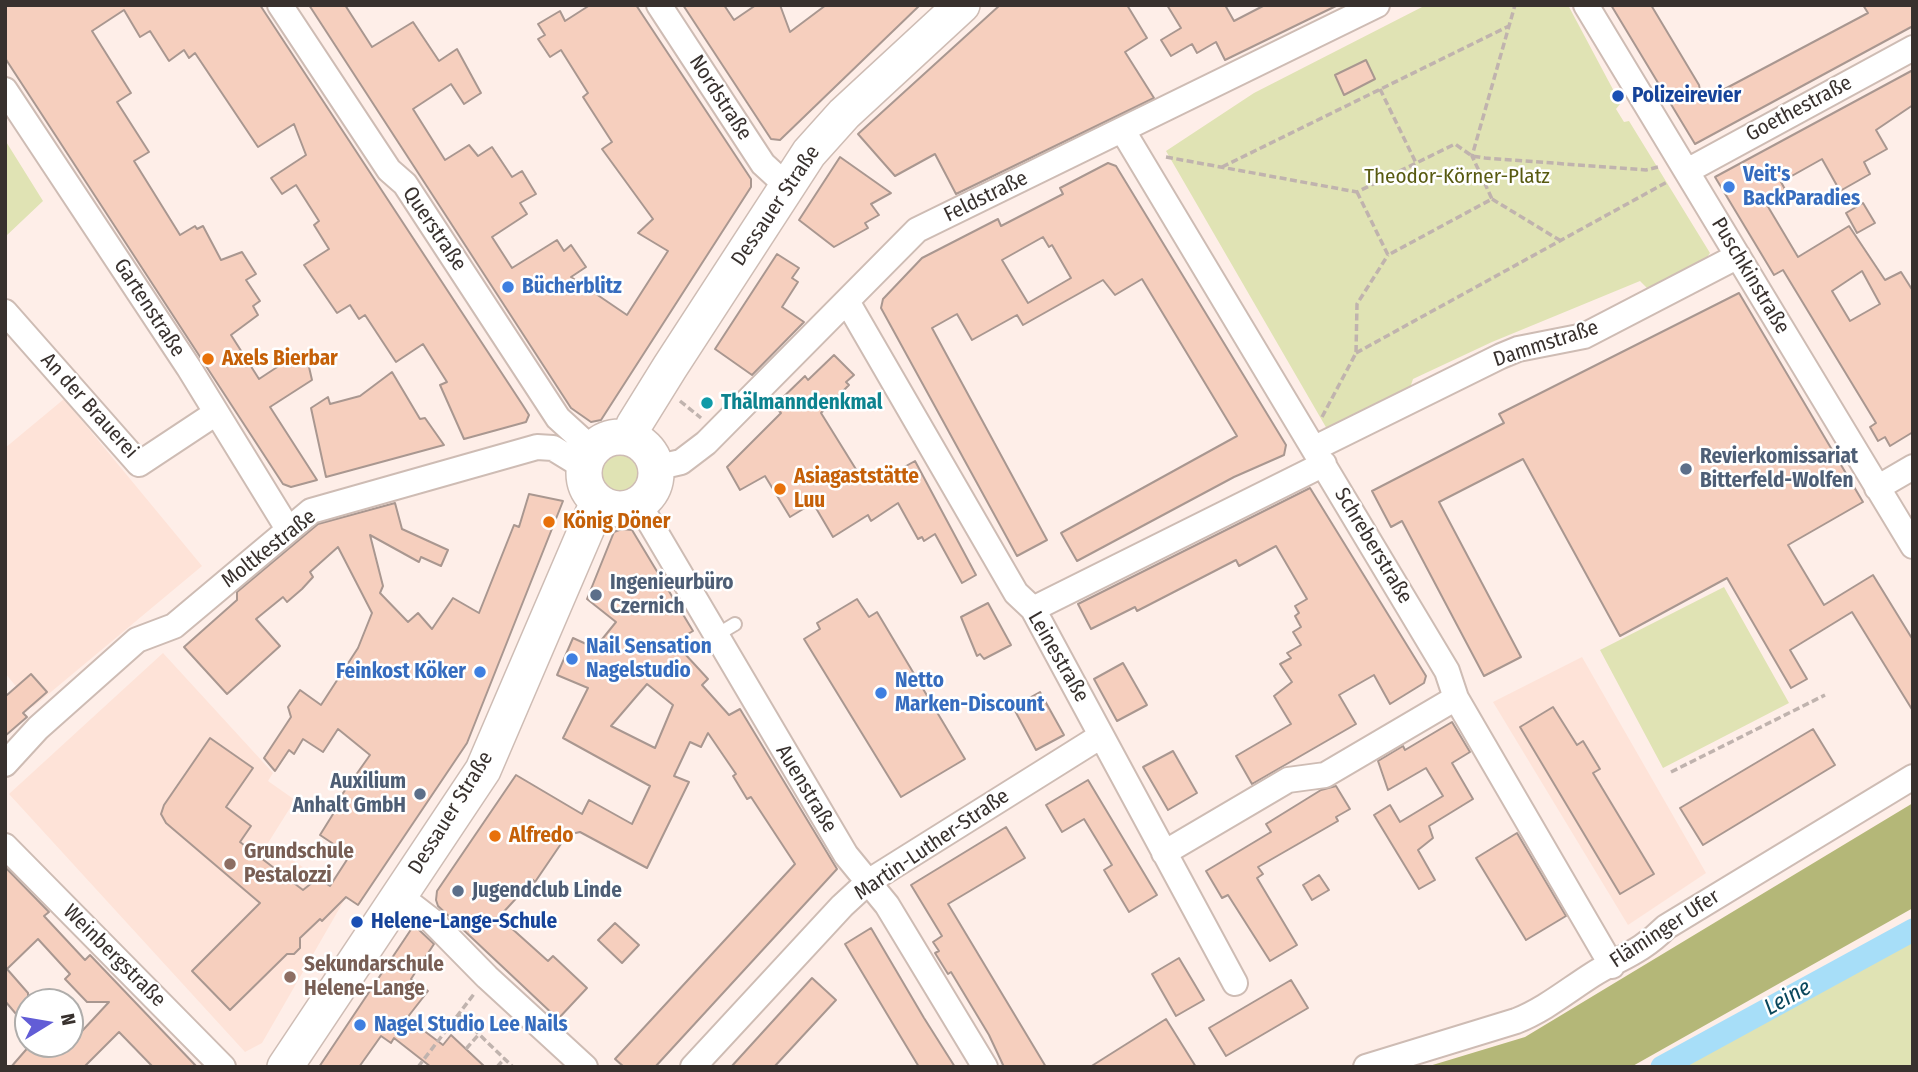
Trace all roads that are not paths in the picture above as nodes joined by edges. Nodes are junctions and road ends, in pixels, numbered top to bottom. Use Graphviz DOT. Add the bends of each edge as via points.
graph roads {
  1 [pos="281,5"];
  2 [pos="659,5"];
  3 [pos="962,5"];
  4 [pos="1377,5"];
  5 [pos="1586,5"];
  6 [pos="1913,48"];
  7 [pos="5,90"];
  8 [pos="1129,141"];
  9 [pos="1684,167"];
  10 [pos="787,186"];
  11 [pos="1738,256"];
  12 [pos="848,303"];
  13 [pos="5,312"];
  14 [pos="216,413"];
  15 [pos="630,438"];
  16 [pos="1315,448"];
  17 [pos="588,458"];
  18 [pos="1913,467"];
  19 [pos="655,468"];
  20 [pos="1877,488"];
  21 [pos="597,502"];
  22 [pos="639,504"];
  23 [pos="288,529"];
  24 [pos="1913,546"];
  25 [pos="1033,610"];
  26 [pos="1456,698"];
  27 [pos="1101,736"];
  28 [pos="5,764"];
  29 [pos="1913,777"];
  30 [pos="5,846"];
  31 [pos="1164,853"];
  32 [pos="868,882"];
  33 [pos="400,896"];
  34 [pos="1612,966"];
  35 [pos="1235,982"];
  36 [pos="223,1067"];
  37 [pos="285,1067"];
  38 [pos="585,1067"];
  39 [pos="693,1067"];
  40 [pos="985,1067"];
  41 [pos="1366,1067"];
  1 -- 17 [label="street, Querstraße"];
  2 -- 10 [label="street, Nordstraße" via="763,164"];
  3 -- 10 [label="street, Dessauer Straße" via="826,133"];
  4 -- 8 [label="street, Feldstraße"];
  5 -- 9 [label="street, Puschkinstraße"];
  6 -- 9 [label="street, Goethestraße"];
  7 -- 14 [label="street, Gartenstraße"];
  8 -- 12 [label="street, Feldstraße" via="917,230"];
  8 -- 16 [label="street, Schreberstraße"];
  9 -- 11 [label="street, Puschkinstraße"];
  10 -- 15 [label="street, Dessauer Straße"];
  11 -- 16 [label="street, Dammstraße" via="1584,336 1501,356"];
  11 -- 20 [label="street, Puschkinstraße"];
  12 -- 19 [label="street, Feldstraße" via="689,457"];
  12 -- 25 [label="street, Leinestraße" via="1016,593"];
  13 -- 14 [label="street, An der Brauerei" via="139,464"];
  14 -- 23 [label="street, Gartenstraße"];
  15 -- 17 [label="street" via="609,438"];
  15 -- 19 [label="street" via="649,453"];
  16 -- 25 [label="street, Dammstraße"];
  16 -- 26 [label="street, Schreberstraße" via="1447,671"];
  17 -- 21 [label="street" via="587,490"];
  17 -- 23 [label="street, Moltkestraße" via="537,447 311,511"];
  18 -- 20 [label="street"];
  19 -- 22 [label="street" via="652,488"];
  20 -- 24 [label="street, Puschkinstraße"];
  21 -- 22 [label="street" via="614,509"];
  21 -- 33 [label="street, Dessauer Straße" via="483,770"];
  22 -- 32 [label="street, Auenstraße" via="725,630 846,855"];
  23 -- 28 [label="street, Moltkestraße" via="174,626 137,640 38,728"];
  25 -- 27 [label="street, Leinestraße"];
  26 -- 31 [label="street" via="1325,775 1288,780"];
  26 -- 34 [label="street, Schreberstraße"];
  27 -- 31 [label="street, Leinestraße"];
  27 -- 32 [label="street, Martin-Luther-Straße"];
  29 -- 34 [label="street, Fläminger Ufer" via="1665,927 1647,946"];
  30 -- 36 [label="street, Weinbergstraße"];
  31 -- 35 [label="street, Leinestraße"];
  32 -- 39 [label="street, Martin-Luther-Straße"];
  32 -- 40 [label="street, Auenstraße" via="887,905"];
  33 -- 37 [label="street, Dessauer Straße"];
  33 -- 38 [label="street"];
  34 -- 41 [label="street, Fläminger Ufer" via="1527,1017"];
}
